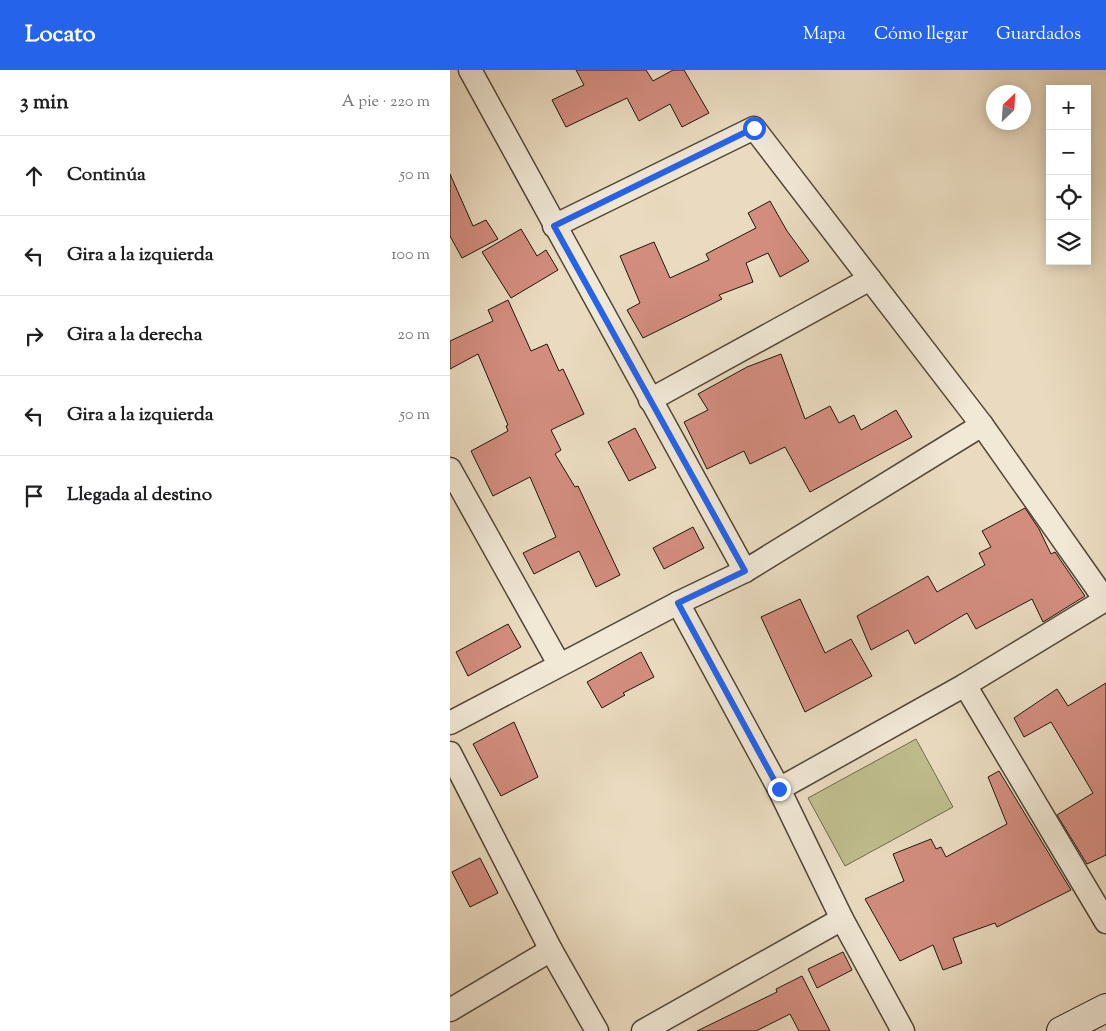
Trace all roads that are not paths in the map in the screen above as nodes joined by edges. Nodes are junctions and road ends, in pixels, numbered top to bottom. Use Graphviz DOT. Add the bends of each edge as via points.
graph roads {
  1 [pos="470,70"];
  2 [pos="554,226"];
  3 [pos="870,279"];
  4 [pos="650,400"];
  5 [pos="982,425"];
  6 [pos="450,469"];
  7 [pos="745,571"];
  8 [pos="1105,600"];
  9 [pos="678,603"];
  10 [pos="559,664"];
  11 [pos="965,684"];
  12 [pos="450,723"];
  13 [pos="450,753"];
  14 [pos="779,789"];
  15 [pos="842,919"];
  16 [pos="1106,922"];
  17 [pos="551,950"];
  18 [pos="1106,1008"];
  19 [pos="450,1010"];
  20 [pos="597,1031"];
  21 [pos="643,1031"];
  22 [pos="903,1031"];
  23 [pos="1061,1031"];
  1 -- 2 [label="street"];
  2 -- 3 [label="street" via="754,128"];
  2 -- 4 [label="street"];
  3 -- 4 [label="street"];
  3 -- 5 [label="street"];
  4 -- 7 [label="street"];
  5 -- 7 [label="street"];
  5 -- 8 [label="street"];
  6 -- 10 [label="street"];
  7 -- 9 [label="street"];
  8 -- 11 [label="street"];
  9 -- 10 [label="street"];
  9 -- 14 [label="street"];
  10 -- 12 [label="street"];
  11 -- 14 [label="street"];
  11 -- 16 [label="street"];
  13 -- 17 [label="street"];
  14 -- 15 [label="street"];
  15 -- 21 [label="street"];
  15 -- 22 [label="street"];
  17 -- 19 [label="street"];
  17 -- 20 [label="street"];
  18 -- 23 [label="main road"];
}
